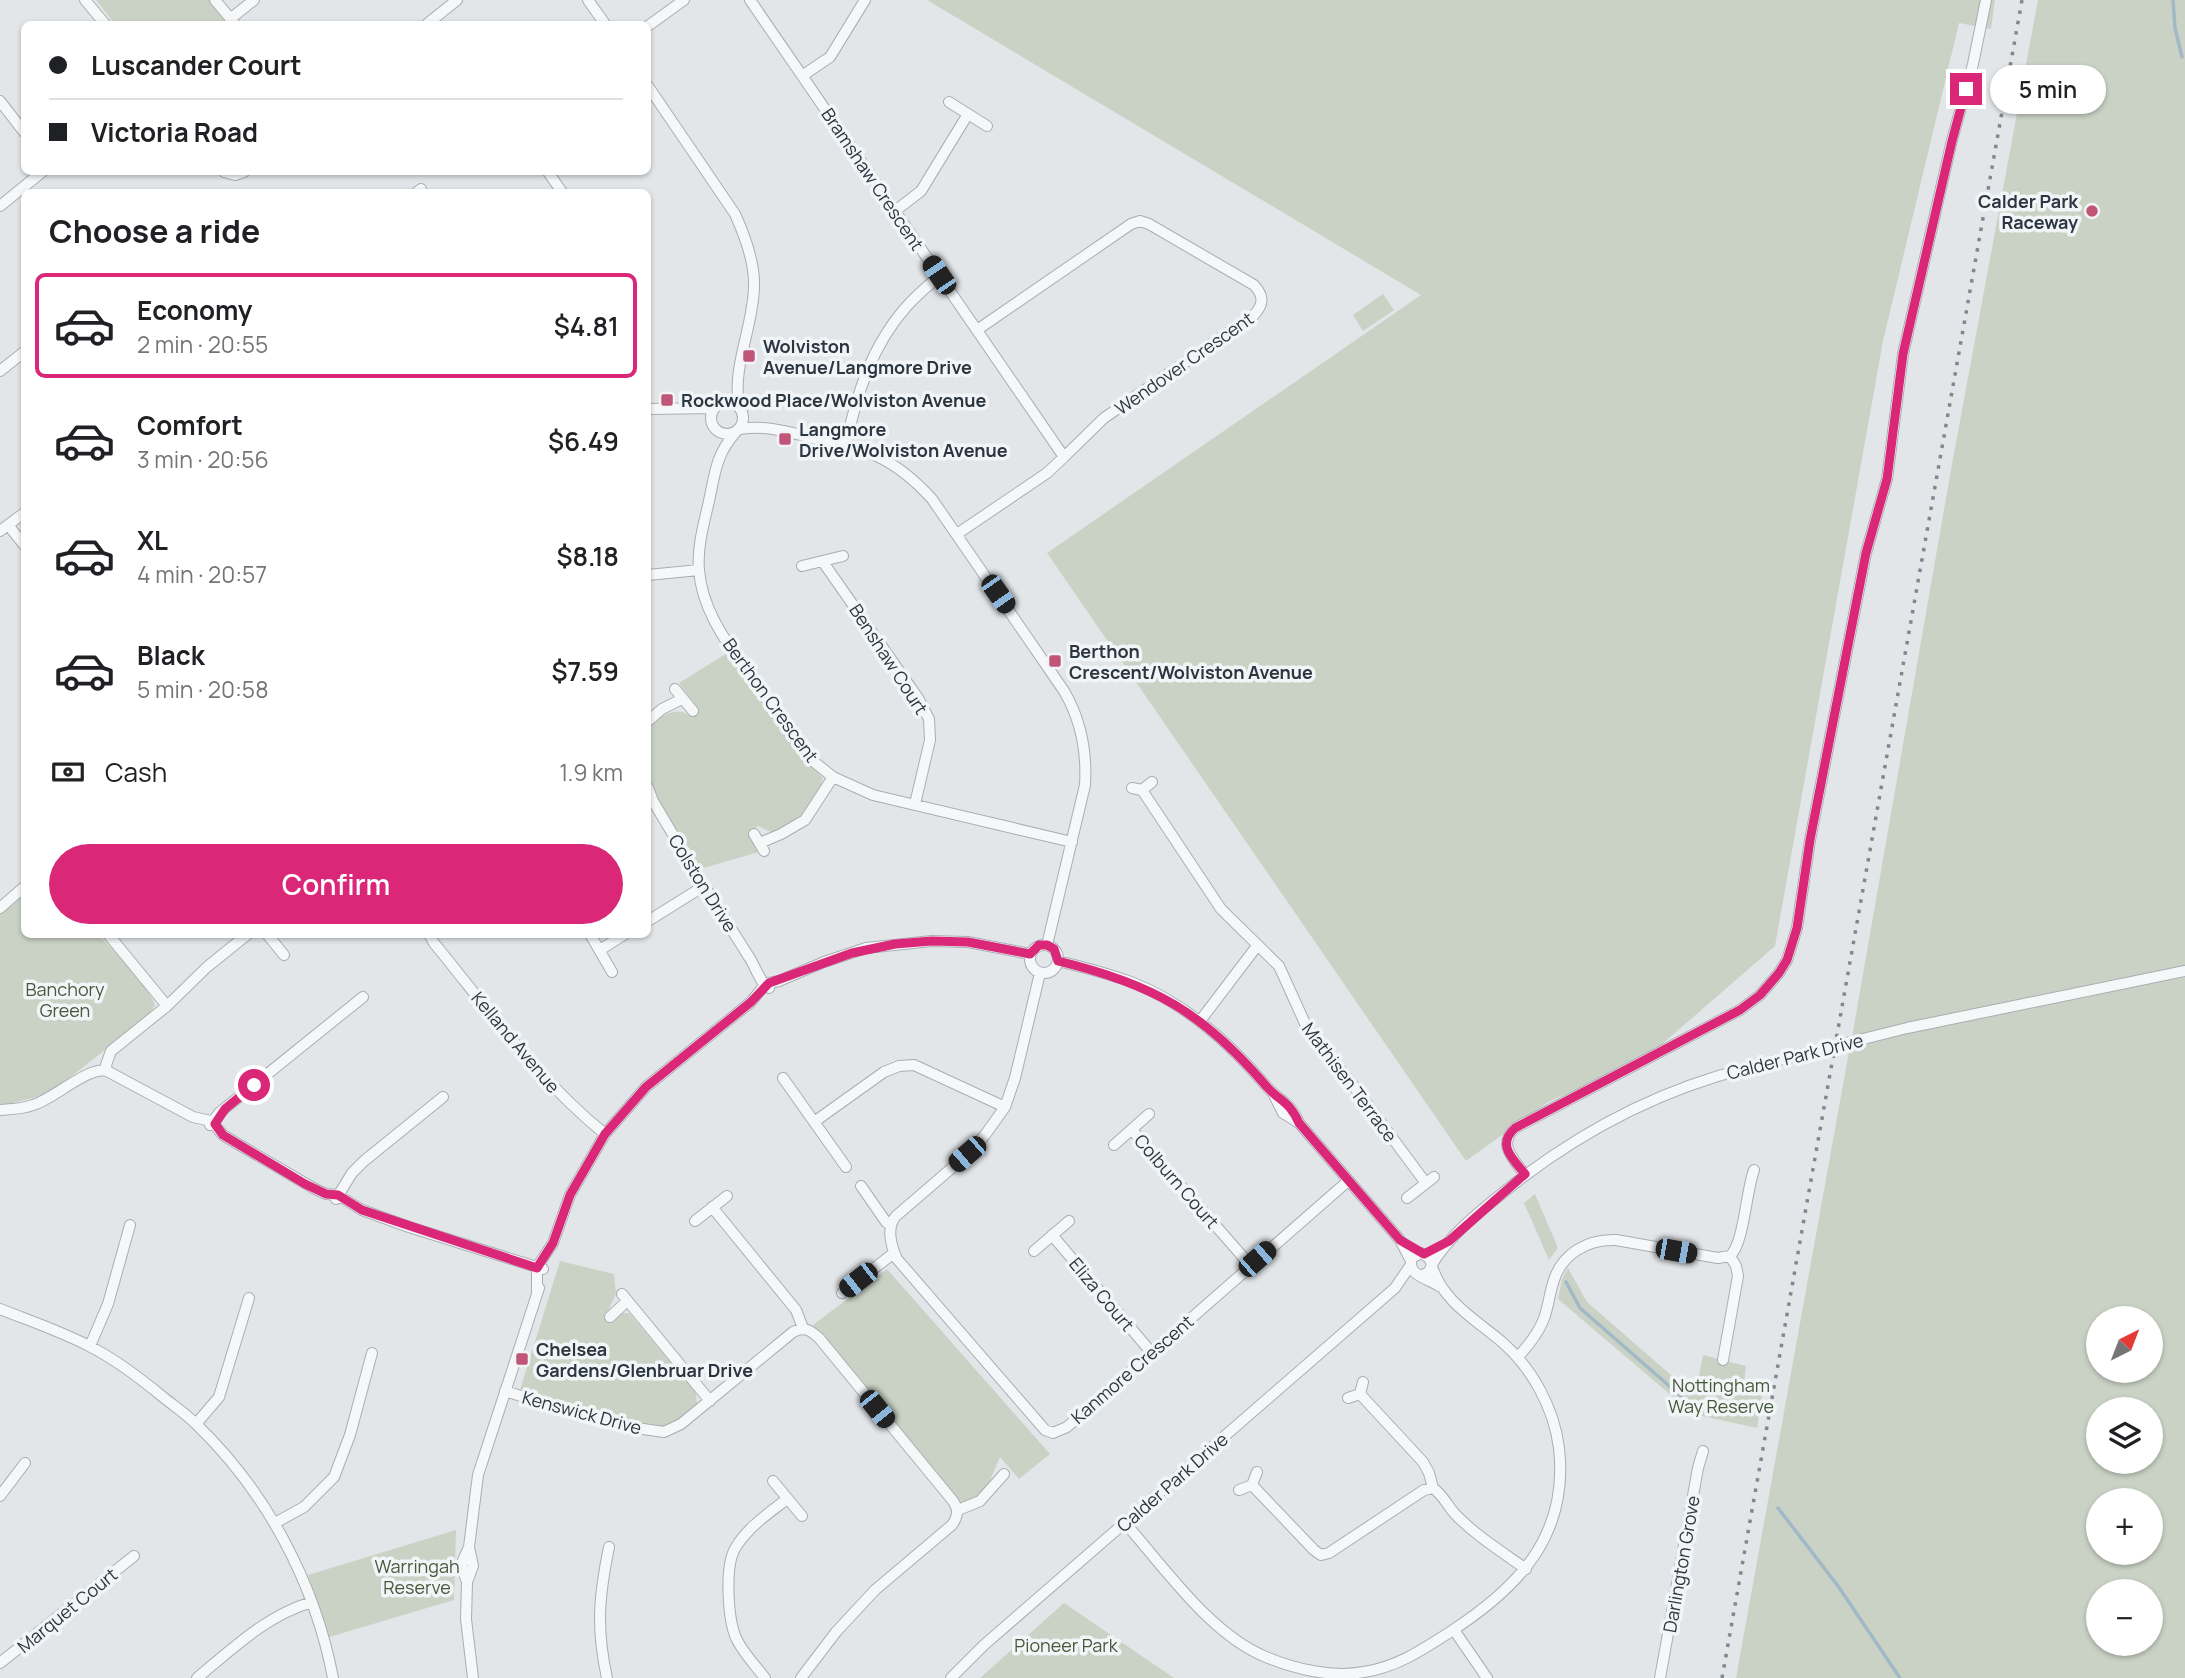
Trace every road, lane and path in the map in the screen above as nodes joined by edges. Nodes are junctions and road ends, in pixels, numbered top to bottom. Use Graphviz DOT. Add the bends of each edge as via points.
graph roads {
  1 [pos="85,0"];
  2 [pos="215,0"];
  3 [pos="254,0"];
  4 [pos="457,0"];
  5 [pos="589,0"];
  6 [pos="684,0"];
  7 [pos="750,0"];
  8 [pos="865,0"];
  9 [pos="1986,0"];
  10 [pos="102,21"];
  11 [pos="232,21"];
  12 [pos="234,21"];
  13 [pos="431,21"];
  14 [pos="604,21"];
  15 [pos="651,24"];
  16 [pos="802,76"];
  17 [pos="651,90"];
  18 [pos="0,101"];
  19 [pos="949,102"];
  20 [pos="968,114"];
  21 [pos="987,126"];
  22 [pos="21,128"];
  23 [pos="39,175"];
  24 [pos="21,189"];
  25 [pos="22,189"];
  26 [pos="0,206"];
  27 [pos="895,211"];
  28 [pos="939,275"];
  29 [pos="977,330"];
  30 [pos="21,354"];
  31 [pos="0,371"];
  32 [pos="737,377"];
  33 [pos="716,406"];
  34 [pos="740,408"];
  35 [pos="651,409"];
  36 [pos="688,409"];
  37 [pos="713,426"];
  38 [pos="767,427"];
  39 [pos="738,430"];
  40 [pos="846,445"];
  41 [pos="1063,457"];
  42 [pos="718,458"];
  43 [pos="21,515"];
  44 [pos="4,528"];
  45 [pos="957,534"];
  46 [pos="21,542"];
  47 [pos="843,556"];
  48 [pos="823,562"];
  49 [pos="802,566"];
  50 [pos="699,570"];
  51 [pos="651,575"];
  52 [pos="675,689"];
  53 [pos="682,699"];
  54 [pos="693,711"];
  55 [pos="651,718"];
  56 [pos="833,777"];
  57 [pos="1152,782"];
  58 [pos="651,801"];
  59 [pos="915,804"];
  60 [pos="760,842"];
  61 [pos="1072,842"];
  62 [pos="704,886"];
  63 [pos="21,890"];
  64 [pos="0,908"];
  65 [pos="651,919"];
  66 [pos="111,938"];
  67 [pos="242,938"];
  68 [pos="270,938"];
  69 [pos="592,938"];
  70 [pos="619,938"];
  71 [pos="431,939"];
  72 [pos="1047,945"];
  73 [pos="1256,946"];
  74 [pos="600,950"];
  75 [pos="1030,954"];
  76 [pos="284,955"];
  77 [pos="1058,961"];
  78 [pos="2185,971"];
  79 [pos="612,972"];
  80 [pos="1040,973"];
  81 [pos="768,985"];
  82 [pos="363,997"];
  83 [pos="167,1006"];
  84 [pos="1200,1021"];
  85 [pos="108,1067"];
  86 [pos="783,1078"];
  87 [pos="443,1097"];
  88 [pos="1005,1107"];
  89 [pos="0,1111"];
  90 [pos="1149,1114"];
  91 [pos="814,1122"];
  92 [pos="212,1124"];
  93 [pos="1132,1130"];
  94 [pos="605,1134"];
  95 [pos="1114,1145"];
  96 [pos="846,1167"];
  97 [pos="1754,1170"];
  98 [pos="1525,1174"];
  99 [pos="1348,1181"];
  100 [pos="861,1186"];
  101 [pos="727,1196"];
  102 [pos="337,1197"];
  103 [pos="1407,1198"];
  104 [pos="712,1207"];
  105 [pos="695,1221"];
  106 [pos="1069,1221"];
  107 [pos="130,1225"];
  108 [pos="890,1225"];
  109 [pos="1052,1235"];
  110 [pos="1400,1240"];
  111 [pos="1449,1241"];
  112 [pos="1034,1251"];
  113 [pos="894,1253"];
  114 [pos="1422,1254"];
  115 [pos="1730,1256"];
  116 [pos="1250,1265"];
  117 [pos="1432,1265"];
  118 [pos="540,1269"];
  119 [pos="1415,1269"];
  120 [pos="1441,1287"];
  121 [pos="842,1293"];
  122 [pos="249,1298"];
  123 [pos="0,1310"];
  124 [pos="610,1317"];
  125 [pos="803,1328"];
  126 [pos="90,1346"];
  127 [pos="1152,1352"];
  128 [pos="372,1353"];
  129 [pos="1518,1357"];
  130 [pos="1723,1360"];
  131 [pos="1363,1382"];
  132 [pos="505,1391"];
  133 [pos="1360,1394"];
  134 [pos="1348,1398"];
  135 [pos="710,1401"];
  136 [pos="196,1424"];
  137 [pos="1703,1451"];
  138 [pos="25,1463"];
  139 [pos="1257,1472"];
  140 [pos="1004,1474"];
  141 [pos="773,1481"];
  142 [pos="1252,1485"];
  143 [pos="1433,1488"];
  144 [pos="1239,1490"];
  145 [pos="0,1496"];
  146 [pos="787,1499"];
  147 [pos="958,1510"];
  148 [pos="802,1516"];
  149 [pos="275,1523"];
  150 [pos="1125,1523"];
  151 [pos="609,1547"];
  152 [pos="135,1556"];
  153 [pos="1525,1569"];
  154 [pos="312,1602"];
  155 [pos="1454,1630"];
  156 [pos="0,1663"];
  157 [pos="197,1678"];
  158 [pos="333,1678"];
  159 [pos="472,1678"];
  160 [pos="607,1678"];
  161 [pos="765,1678"];
  162 [pos="800,1678"];
  163 [pos="951,1678"];
  164 [pos="1487,1678"];
  165 [pos="1661,1678"];
  1 -- 10 [label="street"];
  2 -- 11 [label="street"];
  3 -- 12 [label="street"];
  4 -- 13 [label="street"];
  5 -- 14 [label="street"];
  6 -- 15 [label="street"];
  7 -- 16 [label="street, Bramshaw Crescent"];
  8 -- 16 [label="street" via="830,57"];
  9 -- 98 [label="street" via="1903,354 1887,479 1866,553 1797,928 1787,960 1767,987 1740,1010 1515,1128 1507,1137 1506,1148"];
  16 -- 27 [label="street, Bramshaw Crescent"];
  17 -- 32 [label="street" via="744,235 754,284"];
  18 -- 22 [label="street"];
  19 -- 20 [label="street"];
  20 -- 21 [label="street"];
  20 -- 27 [label="street" via="921,191"];
  23 -- 25 [label="street"];
  24 -- 26 [label="street"];
  27 -- 28 [label="street, Bramshaw Crescent"];
  28 -- 29 [label="street, Bramshaw Crescent"];
  28 -- 40 [label="street" via="906,307 869,365"];
  29 -- 41 [label="street, Bramshaw Crescent"];
  29 -- 41 [label="street, Wendover Crescent" via="1140,221 1260,292 1263,301 1254,315 1104,418"];
  30 -- 31 [label="street"];
  32 -- 33 [label="street"];
  32 -- 34 [label="street"];
  33 -- 34 [label="street" via="726,402"];
  33 -- 36 [label="street"];
  33 -- 37 [label="street"];
  34 -- 38 [label="street"];
  34 -- 39 [label="street" via="744,420"];
  35 -- 36 [label="street"];
  36 -- 37 [label="street"];
  37 -- 39 [label="street" via="722,433"];
  37 -- 42 [label="street, Berthon Crescent"];
  38 -- 39 [label="street"];
  38 -- 40 [label="street"];
  39 -- 42 [label="street, Berthon Crescent"];
  40 -- 45 [label="street" via="868,451 914,479"];
  41 -- 45 [label="street"];
  42 -- 50 [label="street, Berthon Crescent"];
  43 -- 44 [label="street"];
  44 -- 46 [label="street"];
  45 -- 61 [label="street" via="1074,710 1085,774"];
  47 -- 48 [label="street"];
  48 -- 49 [label="street"];
  48 -- 59 [label="street, Benshaw Court" via="929,719 930,740"];
  50 -- 51 [label="street"];
  50 -- 56 [label="street, Berthon Crescent" via="706,602 728,645 800,746"];
  52 -- 53 [label="street"];
  53 -- 54 [label="street"];
  53 -- 55 [label="street"];
  56 -- 59 [label="street, Berthon Crescent" via="873,794"];
  56 -- 60 [label="street" via="805,820"];
  57 -- 73 [label="street, Mathisen Terrace" via="1137,789 1210,894"];
  58 -- 62 [label="street, Colston Drive"];
  59 -- 61 [label="street, Berthon Crescent"];
  61 -- 72 [label="street"];
  62 -- 65 [label="street"];
  62 -- 81 [label="street, Colston Drive"];
  63 -- 64 [label="street"];
  66 -- 83 [label="street"];
  67 -- 83 [label="street"];
  68 -- 76 [label="street"];
  69 -- 74 [label="street"];
  70 -- 74 [label="street"];
  71 -- 94 [label="street, Kelland Avenue" via="551,1086"];
  72 -- 75 [label="street" via="1039,945"];
  72 -- 77 [label="street" via="1054,949"];
  73 -- 84 [label="street"];
  73 -- 103 [label="street, Mathisen Terrace" via="1279,966 1308,1030 1430,1180"];
  74 -- 79 [label="street"];
  75 -- 80 [label="street" via="1030,963"];
  75 -- 81 [label="street" via="968,942 895,944 852,953 798,973 784,984"];
  77 -- 80 [label="street" via="1054,970"];
  77 -- 84 [label="street" via="1134,983"];
  78 -- 98 [label="street, Calder Park Drive, bridge" via="1907,1028 1747,1068 1629,1110"];
  80 -- 88 [label="street"];
  81 -- 94 [label="street" via="758,1001 646,1087"];
  82 -- 92 [label="street"];
  83 -- 85 [label="street" via="118,1045"];
  84 -- 99 [label="street" via="1240,1056 1283,1113 1299,1123"];
  85 -- 89 [label="street" via="34,1105"];
  85 -- 92 [label="street" via="191,1121"];
  86 -- 91 [label="street"];
  87 -- 102 [label="street" via="364,1161"];
  88 -- 91 [label="street" via="914,1065 899,1066"];
  88 -- 108 [label="street" via="967,1154"];
  90 -- 93 [label="street, Colburn Court"];
  91 -- 96 [label="street"];
  92 -- 102 [label="street" via="225,1142 238,1144 320,1197"];
  93 -- 95 [label="street, Colburn Court"];
  93 -- 116 [label="street, Colburn Court"];
  94 -- 118 [label="street" via="570,1195"];
  97 -- 115 [label="street" via="1738,1245"];
  98 -- 111 [label="street, Calder Park Drive"];
  99 -- 110 [label="street"];
  99 -- 116 [label="street, Kanmore Crescent"];
  100 -- 108 [label="street"];
  101 -- 104 [label="street"];
  102 -- 118 [label="street" via="347,1209"];
  104 -- 105 [label="street"];
  104 -- 125 [label="street" via="796,1310"];
  106 -- 109 [label="street"];
  107 -- 126 [label="street" via="108,1304"];
  108 -- 113 [label="street"];
  109 -- 112 [label="street"];
  109 -- 127 [label="street, Eliza Court"];
  110 -- 114 [label="street"];
  110 -- 119 [label="street"];
  111 -- 114 [label="street, Calder Park Drive"];
  111 -- 117 [label="street, Calder Park Drive"];
  113 -- 121 [label="street"];
  113 -- 127 [label="street, Kanmore Crescent" via="1049,1432 1067,1427"];
  114 -- 117 [label="street"];
  114 -- 119 [label="street, Calder Park Drive" via="1415,1255"];
  115 -- 129 [label="street" via="1718,1258 1616,1240 1584,1245 1560,1265 1539,1330"];
  115 -- 130 [label="street" via="1738,1276"];
  116 -- 127 [label="street, Kanmore Crescent"];
  117 -- 119 [label="street, Calder Park Drive" via="1429,1272"];
  117 -- 120 [label="street"];
  118 -- 132 [label="street"];
  119 -- 120 [label="street"];
  119 -- 150 [label="street, Calder Park Drive"];
  120 -- 129 [label="street"];
  122 -- 136 [label="street" via="219,1397"];
  123 -- 126 [label="street"];
  124 -- 135 [label="street" via="624,1298"];
  125 -- 135 [label="street, Kenswick Drive"];
  125 -- 147 [label="street" via="819,1338"];
  126 -- 136 [label="street" via="141,1379"];
  128 -- 149 [label="street" via="334,1477 304,1507"];
  129 -- 153 [label="street" via="1550,1412 1560,1458 1551,1519"];
  131 -- 133 [label="street"];
  132 -- 135 [label="street, Kenswick Drive" via="609,1423 664,1432"];
  132 -- 159 [label="street" via="478,1475 463,1560"];
  133 -- 134 [label="street"];
  133 -- 143 [label="street" via="1423,1461"];
  136 -- 149 [label="street" via="238,1470"];
  137 -- 165 [label="street, Darlington Grove"];
  138 -- 145 [label="street"];
  139 -- 142 [label="street"];
  140 -- 147 [label="street" via="981,1501"];
  141 -- 146 [label="street"];
  142 -- 143 [label="street" via="1321,1555"];
  142 -- 144 [label="street"];
  143 -- 153 [label="street" via="1453,1513"];
  146 -- 148 [label="street"];
  146 -- 161 [label="street" via="752,1527 730,1559 735,1635"];
  147 -- 162 [label="street" via="947,1530 875,1590"];
  149 -- 154 [label="street"];
  150 -- 155 [label="street" via="1216,1626 1241,1645 1287,1665 1362,1673 1414,1656"];
  150 -- 163 [label="street, Calder Park Drive"];
  151 -- 160 [label="street" via="598,1626"];
  152 -- 156 [label="street, Marquet Court"];
  153 -- 155 [label="street" via="1503,1594"];
  154 -- 157 [label="street" via="262,1626"];
  154 -- 158 [label="street"];
  155 -- 164 [label="street"];
}
